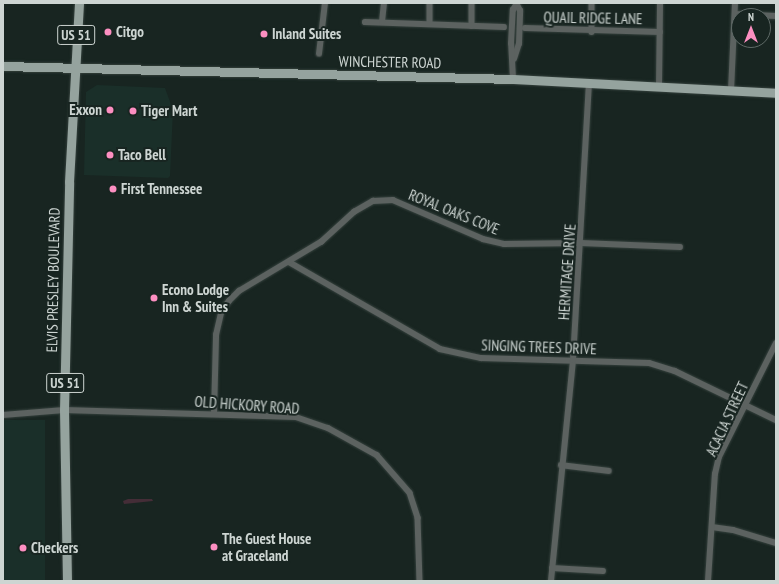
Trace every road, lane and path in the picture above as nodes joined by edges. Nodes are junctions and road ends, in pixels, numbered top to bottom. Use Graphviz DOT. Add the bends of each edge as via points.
graph roads {
  1 [pos="79,3"];
  2 [pos="325,3"];
  3 [pos="384,3"];
  4 [pos="430,3"];
  5 [pos="472,3"];
  6 [pos="592,3"];
  7 [pos="660,3"];
  8 [pos="517,4"];
  9 [pos="365,22"];
  10 [pos="382,22"];
  11 [pos="430,24"];
  12 [pos="472,26"];
  13 [pos="504,27"];
  14 [pos="512,27"];
  15 [pos="522,28"];
  16 [pos="592,32"];
  17 [pos="660,32"];
  18 [pos="733,48"];
  19 [pos="319,54"];
  20 [pos="514,59"];
  21 [pos="3,66"];
  22 [pos="74,68"];
  23 [pos="513,79"];
  24 [pos="589,84"];
  25 [pos="659,87"];
  26 [pos="731,91"];
  27 [pos="776,93"];
  28 [pos="581,243"];
  29 [pos="680,247"];
  30 [pos="289,262"];
  31 [pos="776,343"];
  32 [pos="573,360"];
  33 [pos="747,405"];
  34 [pos="64,410"];
  35 [pos="3,414"];
  36 [pos="214,414"];
  37 [pos="776,420"];
  38 [pos="561,465"];
  39 [pos="609,470"];
  40 [pos="712,527"];
  41 [pos="776,543"];
  42 [pos="552,568"];
  43 [pos="603,571"];
  44 [pos="66,581"];
  45 [pos="420,581"];
  46 [pos="551,581"];
  47 [pos="708,581"];
  1 -- 22 [label="main road, ELVIS PRESLEY BOULEVARD / US 51"];
  2 -- 19 [label="street"];
  3 -- 10 [label="street"];
  4 -- 11 [label="street"];
  5 -- 12 [label="street"];
  6 -- 16 [label="street"];
  7 -- 17 [label="street"];
  8 -- 14 [label="street" via="513,10"];
  8 -- 15 [label="street"];
  9 -- 10 [label="street"];
  10 -- 11 [label="street"];
  11 -- 12 [label="street"];
  12 -- 13 [label="street"];
  14 -- 15 [label="street, QUAIL RIDGE LANE"];
  14 -- 20 [label="street"];
  15 -- 16 [label="street, QUAIL RIDGE LANE"];
  15 -- 20 [label="street" via="520,44"];
  16 -- 17 [label="street, QUAIL RIDGE LANE"];
  17 -- 25 [label="street"];
  18 -- 26 [label="street"];
  20 -- 23 [label="street"];
  21 -- 22 [label="main road, WINCHESTER ROAD"];
  22 -- 23 [label="main road, WINCHESTER ROAD"];
  22 -- 34 [label="main road, ELVIS PRESLEY BOULEVARD / US 51"];
  23 -- 24 [label="main road, WINCHESTER ROAD"];
  24 -- 25 [label="main road, WINCHESTER ROAD"];
  24 -- 28 [label="street, HERMITAGE DRIVE"];
  25 -- 26 [label="main road, WINCHESTER ROAD"];
  26 -- 27 [label="main road, WINCHESTER ROAD"];
  28 -- 29 [label="street, ROYAL OAKS COVE"];
  28 -- 30 [label="street, ROYAL OAKS COVE" via="504,244 483,239 393,200 373,201 354,212 321,242"];
  28 -- 32 [label="street, HERMITAGE DRIVE"];
  30 -- 32 [label="street, SINGING TREES DRIVE" via="440,348 481,358"];
  30 -- 36 [label="street, ROYAL OAKS COVE" via="239,291 222,310 216,335"];
  31 -- 33 [label="street, ACACIA STREET"];
  32 -- 33 [label="street, SINGING TREES DRIVE" via="650,363 675,371"];
  32 -- 38 [label="street, HERMITAGE DRIVE"];
  33 -- 37 [label="street, SINGING TREES DRIVE"];
  33 -- 40 [label="street, ACACIA STREET" via="720,457 715,474"];
  34 -- 35 [label="street, OLD HICKORY ROAD"];
  34 -- 36 [label="street, OLD HICKORY ROAD"];
  34 -- 44 [label="main road, ELVIS PRESLEY BOULEVARD / US 51"];
  36 -- 45 [label="street, OLD HICKORY ROAD" via="296,417 328,428 377,455 410,493 418,518"];
  38 -- 39 [label="street"];
  38 -- 42 [label="street, HERMITAGE DRIVE"];
  40 -- 41 [label="street" via="733,530"];
  40 -- 47 [label="street, ACACIA STREET"];
  42 -- 43 [label="street"];
  42 -- 46 [label="street, HERMITAGE DRIVE"];
}
